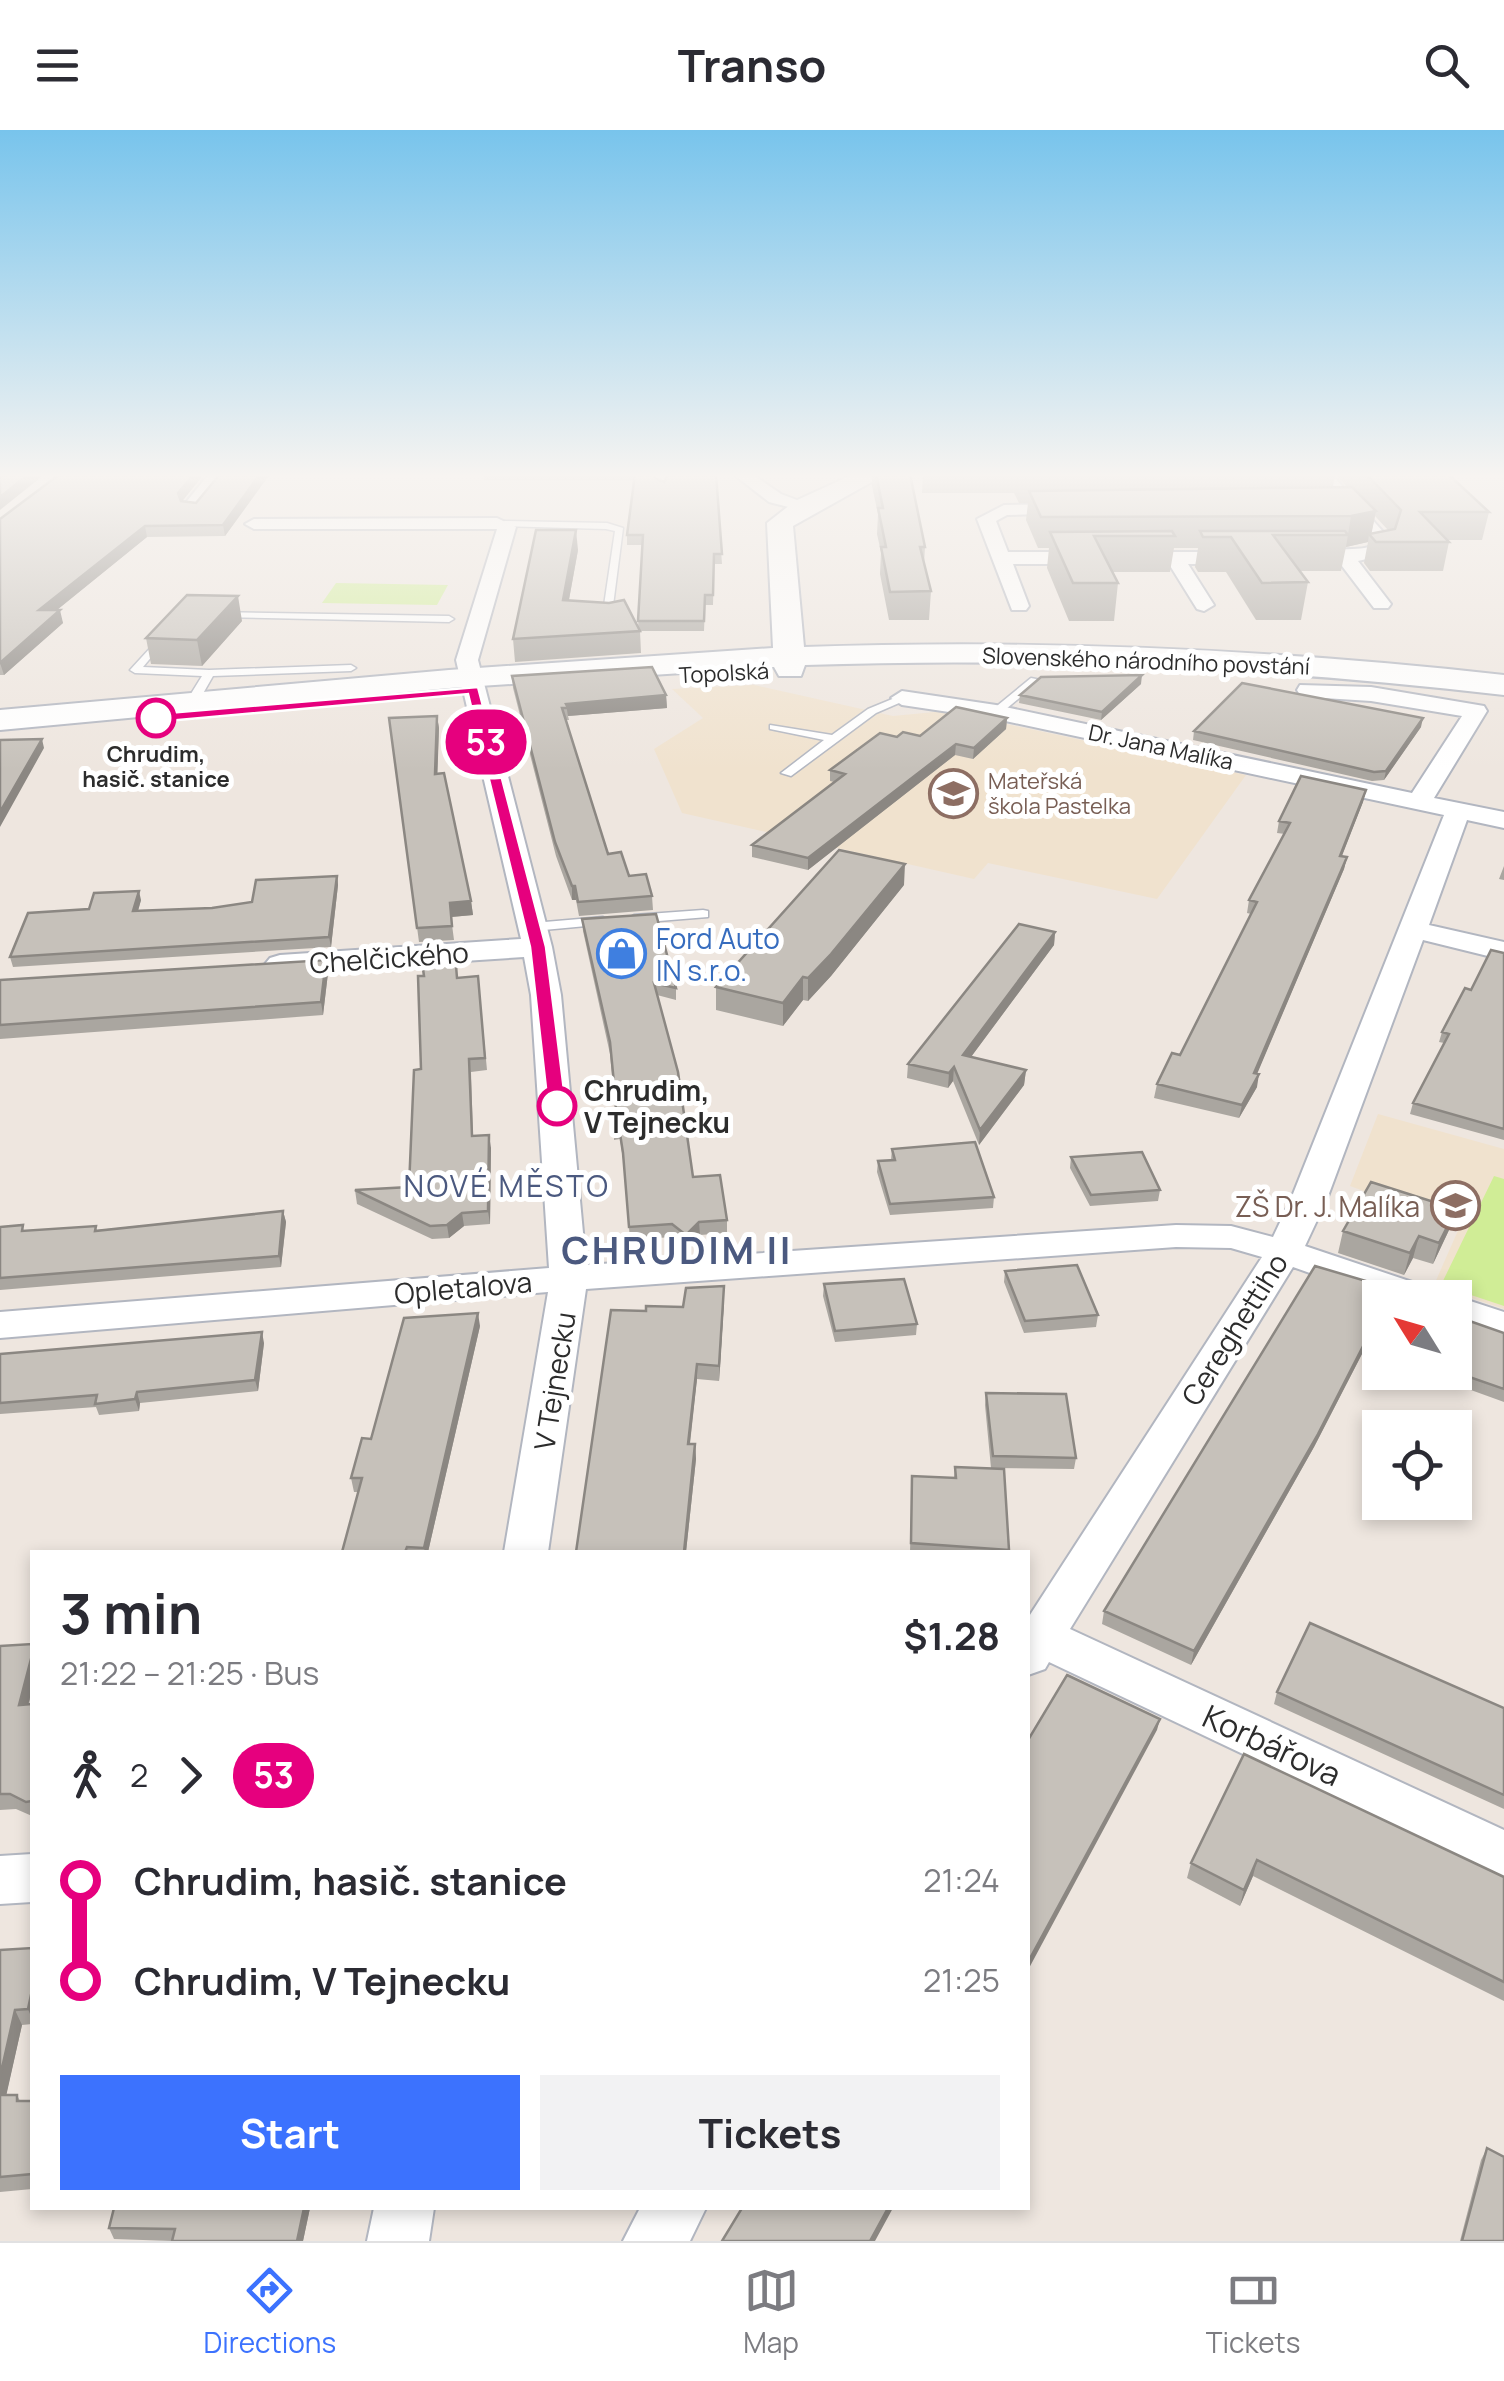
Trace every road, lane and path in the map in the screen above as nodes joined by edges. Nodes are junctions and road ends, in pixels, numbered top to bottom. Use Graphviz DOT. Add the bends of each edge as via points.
graph roads {
  1 [pos="491,573"];
  2 [pos="614,573"];
  3 [pos="783,573"];
  4 [pos="1006,573"];
  5 [pos="1184,573"];
  6 [pos="1356,573"];
  7 [pos="1381,604"];
  8 [pos="1204,605"];
  9 [pos="1019,606"];
  10 [pos="202,614"];
  11 [pos="449,619"];
  12 [pos="607,619"];
  13 [pos="817,624"];
  14 [pos="171,628"];
  15 [pos="822,662"];
  16 [pos="788,663"];
  17 [pos="351,668"];
  18 [pos="1035,680"];
  19 [pos="472,684"];
  20 [pos="1504,685"];
  21 [pos="1308,690"];
  22 [pos="1504,695"];
  23 [pos="200,697"];
  24 [pos="902,698"];
  25 [pos="996,712"];
  26 [pos="0,720"];
  27 [pos="774,727"];
  28 [pos="0,732"];
  29 [pos="835,739"];
  30 [pos="788,773"];
  31 [pos="1419,802"];
  32 [pos="1458,811"];
  33 [pos="1504,820"];
  34 [pos="704,914"];
  35 [pos="1411,928"];
  36 [pos="536,937"];
  37 [pos="1504,951"];
  38 [pos="251,966"];
  39 [pos="1284,1251"];
  40 [pos="569,1278"];
  41 [pos="1368,1280"];
  42 [pos="1472,1315"];
  43 [pos="0,1325"];
  44 [pos="1504,1326"];
  45 [pos="526,1550"];
  46 [pos="1034,1646"];
  47 [pos="1504,1855"];
  48 [pos="30,1878"];
  49 [pos="0,1880"];
  50 [pos="404,2210"];
  51 [pos="675,2210"];
  52 [pos="398,2241"];
  53 [pos="654,2241"];
  1 -- 19 [label="street, V Tejnecku" via="467,658"];
  2 -- 12 [label="lane"];
  3 -- 16 [label="main road, Topolská"];
  4 -- 9 [label="street"];
  5 -- 8 [label="street"];
  6 -- 7 [label="street"];
  10 -- 11 [label="lane"];
  13 -- 15 [label="main road"];
  14 -- 23 [label="lane" via="135,670"];
  15 -- 16 [label="main road, Topolská"];
  15 -- 20 [label="main road, Slovenského národního povstání" via="960,653 1204,661"];
  15 -- 22 [label="main road, Slovenského národního povstání" via="1162,669"];
  16 -- 19 [label="main road, Topolská"];
  17 -- 23 [label="lane"];
  18 -- 25 [label="lane"];
  19 -- 23 [label="main road, Topolská"];
  19 -- 36 [label="street, V Tejnecku"];
  21 -- 31 [label="street" via="1476,712"];
  23 -- 26 [label="main road, Topolská"];
  23 -- 28 [label="main road, Topolská"];
  24 -- 25 [label="street, Dr. Jana Malíka"];
  24 -- 29 [label="lane"];
  25 -- 31 [label="street, Dr. Jana Malíka"];
  27 -- 29 [label="lane"];
  29 -- 30 [label="lane"];
  31 -- 32 [label="street, Dr. Jana Malíka"];
  32 -- 33 [label="street, Dr. Jana Malíka"];
  32 -- 35 [label="street, Cereghettiho"];
  34 -- 36 [label="lane"];
  35 -- 37 [label="street"];
  35 -- 39 [label="street, Cereghettiho"];
  36 -- 38 [label="street, Chelčického"];
  36 -- 40 [label="street, V Tejnecku"];
  39 -- 40 [label="street, Opletalova" via="1231,1237 1176,1236"];
  39 -- 41 [label="street, Opletalova"];
  39 -- 46 [label="street, Cereghettiho"];
  40 -- 43 [label="street, Opletalova"];
  40 -- 45 [label="street, V Tejnecku"];
  42 -- 44 [label="street"];
  46 -- 47 [label="street, Korbářova"];
  48 -- 49 [label="street"];
  50 -- 52 [label="street"];
  51 -- 53 [label="street"];
}
